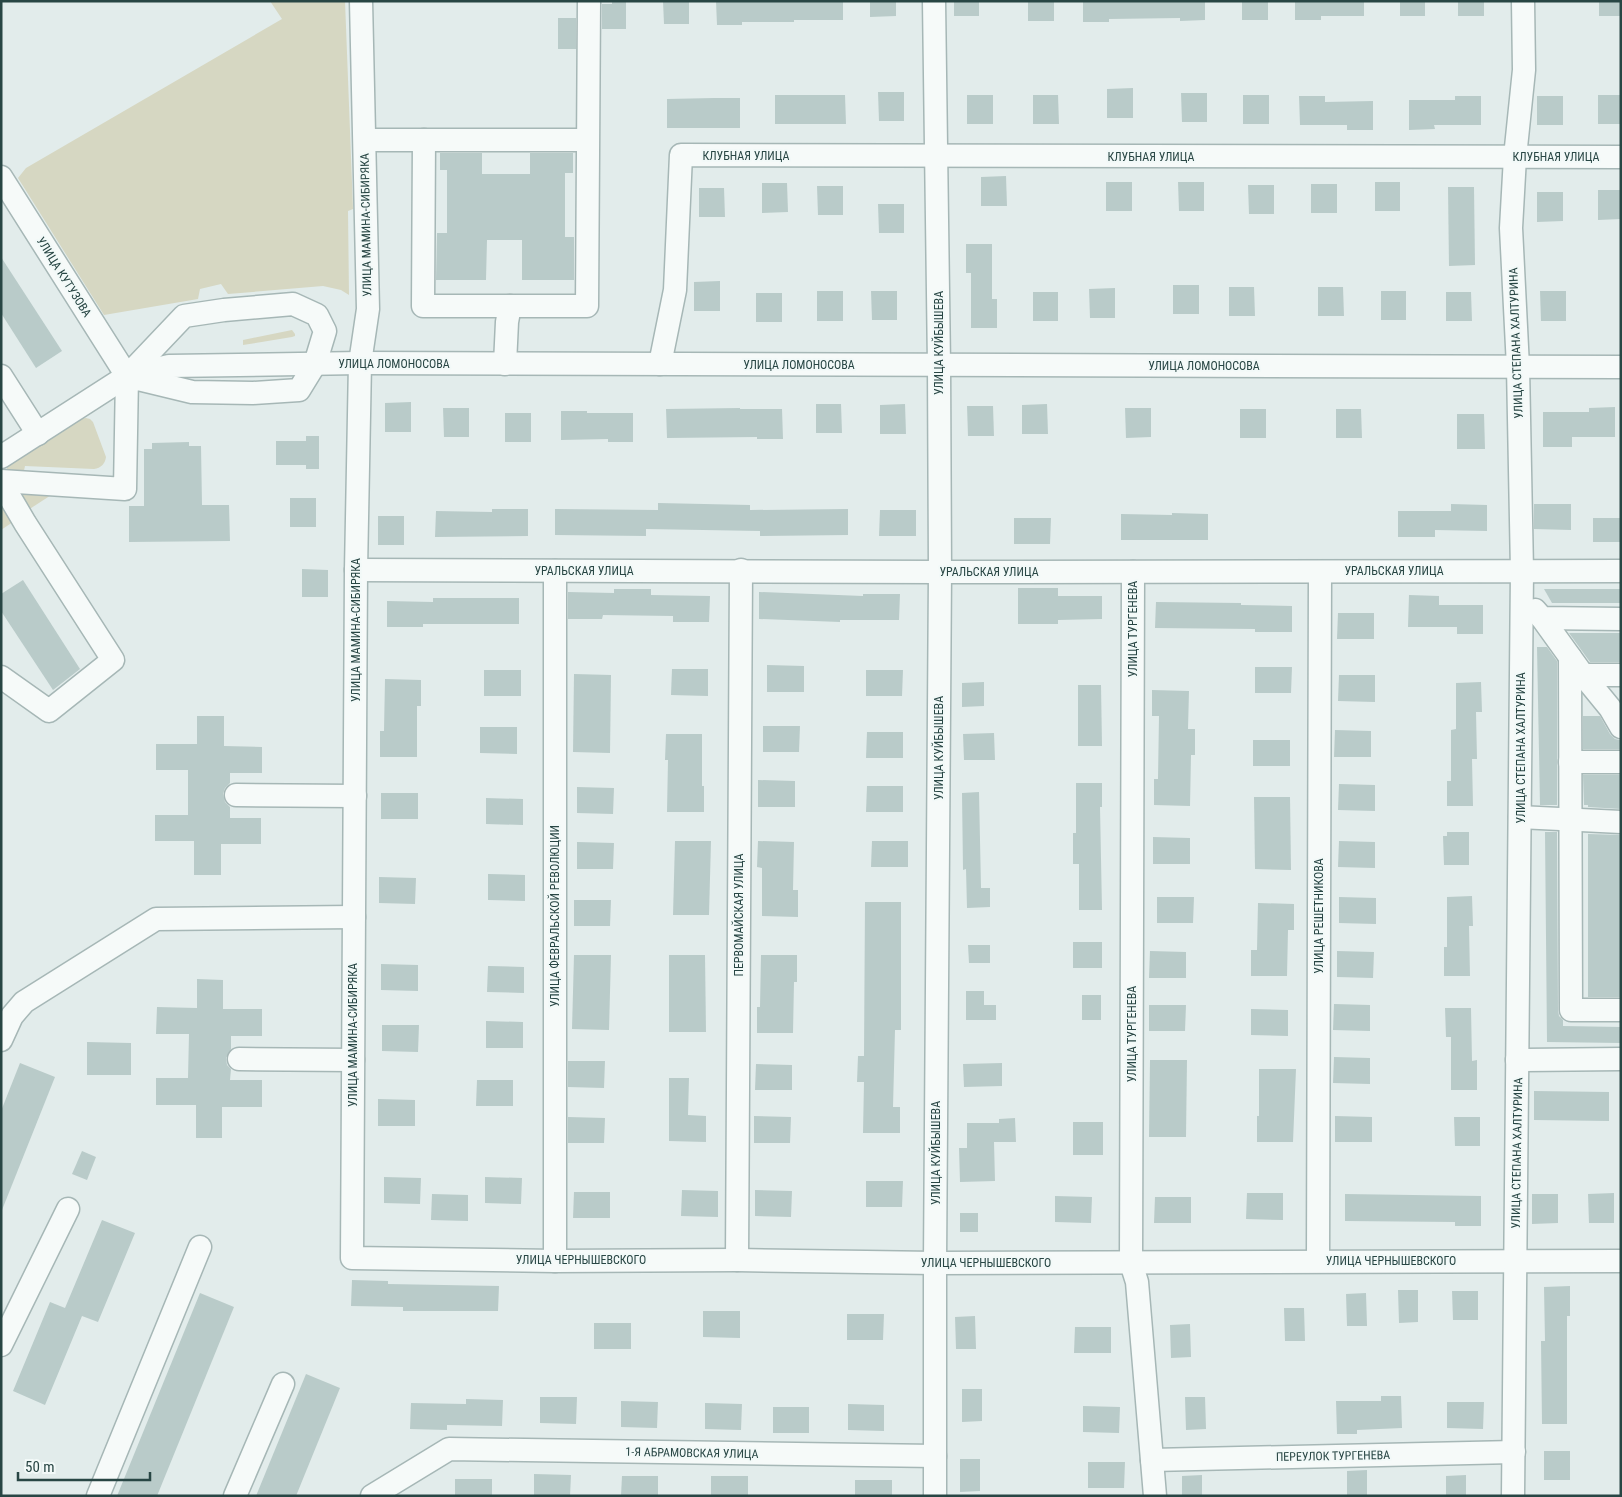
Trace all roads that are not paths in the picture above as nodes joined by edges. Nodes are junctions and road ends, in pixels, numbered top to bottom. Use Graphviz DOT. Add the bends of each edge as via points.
graph roads {
  1 [pos="361,1"];
  2 [pos="589,1"];
  3 [pos="934,1"];
  4 [pos="1523,1"];
  5 [pos="364,140"];
  6 [pos="424,140"];
  7 [pos="588,140"];
  8 [pos="937,157"];
  9 [pos="1515,157"];
  10 [pos="1621,157"];
  11 [pos="1,177"];
  12 [pos="510,306"];
  13 [pos="360,363"];
  14 [pos="315,364"];
  15 [pos="505,364"];
  16 [pos="660,364"];
  17 [pos="939,365"];
  18 [pos="1518,367"];
  19 [pos="1621,367"];
  20 [pos="1,376"];
  21 [pos="126,376"];
  22 [pos="8,402"];
  23 [pos="38,434"];
  24 [pos="1,457"];
  25 [pos="1,482"];
  26 [pos="356,570"];
  27 [pos="742,570"];
  28 [pos="555,571"];
  29 [pos="1621,571"];
  30 [pos="940,572"];
  31 [pos="1133,572"];
  32 [pos="1320,572"];
  33 [pos="1522,581"];
  34 [pos="1542,618"];
  35 [pos="1621,619"];
  36 [pos="1570,657"];
  37 [pos="1583,675"];
  38 [pos="1621,675"];
  39 [pos="1,677"];
  40 [pos="1621,727"];
  41 [pos="1570,762"];
  42 [pos="1621,762"];
  43 [pos="236,795"];
  44 [pos="355,796"];
  45 [pos="1520,817"];
  46 [pos="1570,819"];
  47 [pos="1621,822"];
  48 [pos="354,917"];
  49 [pos="1621,1010"];
  50 [pos="1,1040"];
  51 [pos="240,1059"];
  52 [pos="1621,1059"];
  53 [pos="353,1060"];
  54 [pos="1518,1060"];
  55 [pos="68,1209"];
  56 [pos="200,1247"];
  57 [pos="352,1258"];
  58 [pos="555,1260"];
  59 [pos="737,1260"];
  60 [pos="1621,1260"];
  61 [pos="1318,1261"];
  62 [pos="1516,1261"];
  63 [pos="1131,1263"];
  64 [pos="935,1264"];
  65 [pos="1,1345"];
  66 [pos="283,1384"];
  67 [pos="1514,1452"];
  68 [pos="935,1456"];
  69 [pos="1152,1460"];
  70 [pos="98,1496"];
  71 [pos="235,1496"];
  72 [pos="372,1496"];
  73 [pos="935,1496"];
  74 [pos="1155,1496"];
  75 [pos="1513,1496"];
  1 -- 5 [label="street, УЛИЦА МАМИНА-СИБИРЯКА"];
  2 -- 7 [label="street"];
  3 -- 8 [label="street, УЛИЦА КУЙБЫШЕВА"];
  4 -- 9 [label="street, УЛИЦА СТЕПАНА ХАЛТУРИНА" via="1524,70"];
  5 -- 6 [label="street"];
  5 -- 13 [label="street, УЛИЦА МАМИНА-СИБИРЯКА" via="368,309"];
  6 -- 7 [label="street"];
  6 -- 12 [label="street" via="423,306"];
  7 -- 12 [label="street" via="587,306"];
  8 -- 9 [label="street, КЛУБНАЯ УЛИЦА"];
  8 -- 16 [label="street, КЛУБНАЯ УЛИЦА" via="681,155 675,290"];
  8 -- 17 [label="street, УЛИЦА КУЙБЫШЕВА"];
  9 -- 10 [label="street, КЛУБНАЯ УЛИЦА"];
  9 -- 18 [label="street, УЛИЦА СТЕПАНА ХАЛТУРИНА" via="1510,228"];
  11 -- 21 [label="street, УЛИЦА КУТУЗОВА"];
  12 -- 15 [label="street"];
  13 -- 14 [label="street, УЛИЦА ЛОМОНОСОВА"];
  13 -- 15 [label="street, УЛИЦА ЛОМОНОСОВА"];
  13 -- 26 [label="street, УЛИЦА МАМИНА-СИБИРЯКА"];
  14 -- 21 [label="street, УЛИЦА ЛОМОНОСОВА" via="169,366"];
  14 -- 21 [label="street" via="299,390 253,393 192,392"];
  14 -- 21 [label="street" via="325,330 317,315 292,304 184,316"];
  15 -- 16 [label="street, УЛИЦА ЛОМОНОСОВА"];
  16 -- 17 [label="street, УЛИЦА ЛОМОНОСОВА"];
  17 -- 18 [label="street, УЛИЦА ЛОМОНОСОВА"];
  17 -- 30 [label="street, УЛИЦА КУЙБЫШЕВА"];
  18 -- 19 [label="street, УЛИЦА ЛОМОНОСОВА"];
  18 -- 33 [label="street, УЛИЦА СТЕПАНА ХАЛТУРИНА"];
  20 -- 22 [label="street"];
  21 -- 23 [label="street, УЛИЦА ЛОМОНОСОВА"];
  21 -- 25 [label="street" via="125,489"];
  22 -- 23 [label="street"];
  23 -- 24 [label="street, УЛИЦА ЛОМОНОСОВА"];
  25 -- 39 [label="street" via="113,660 49,711"];
  26 -- 28 [label="street, УРАЛЬСКАЯ УЛИЦА"];
  26 -- 44 [label="street, УЛИЦА МАМИНА-СИБИРЯКА"];
  27 -- 28 [label="street, УРАЛЬСКАЯ УЛИЦА"];
  27 -- 30 [label="street, УРАЛЬСКАЯ УЛИЦА"];
  27 -- 59 [label="street, ПЕРВОМАЙСКАЯ УЛИЦА"];
  28 -- 58 [label="street, УЛИЦА ФЕВРАЛЬСКОЙ РЕВОЛЮЦИИ"];
  29 -- 33 [label="street, УРАЛЬСКАЯ УЛИЦА"];
  30 -- 31 [label="street, УРАЛЬСКАЯ УЛИЦА"];
  30 -- 64 [label="street, УЛИЦА КУЙБЫШЕВА"];
  31 -- 32 [label="street, УРАЛЬСКАЯ УЛИЦА"];
  31 -- 63 [label="street, УЛИЦА ТУРГЕНЕВА"];
  32 -- 33 [label="street, УРАЛЬСКАЯ УЛИЦА"];
  32 -- 61 [label="street, УЛИЦА РЕШЕТНИКОВА"];
  33 -- 34 [label="street"];
  33 -- 45 [label="street, УЛИЦА СТЕПАНА ХАЛТУРИНА"];
  34 -- 35 [label="street"];
  34 -- 36 [label="street"];
  36 -- 37 [label="street"];
  36 -- 41 [label="street"];
  37 -- 38 [label="street"];
  37 -- 40 [label="street"];
  41 -- 42 [label="street"];
  41 -- 46 [label="street"];
  43 -- 44 [label="street"];
  44 -- 48 [label="street, УЛИЦА МАМИНА-СИБИРЯКА"];
  45 -- 46 [label="street"];
  45 -- 54 [label="street, УЛИЦА СТЕПАНА ХАЛТУРИНА"];
  46 -- 47 [label="street"];
  46 -- 49 [label="street" via="1571,1010"];
  48 -- 50 [label="street" via="156,919 24,1002 12,1016"];
  48 -- 53 [label="street, УЛИЦА МАМИНА-СИБИРЯКА"];
  51 -- 53 [label="street"];
  52 -- 54 [label="street"];
  53 -- 57 [label="street, УЛИЦА МАМИНА-СИБИРЯКА"];
  54 -- 62 [label="street, УЛИЦА СТЕПАНА ХАЛТУРИНА"];
  55 -- 65 [label="street"];
  56 -- 70 [label="street"];
  57 -- 58 [label="street, УЛИЦА ЧЕРНЫШЕВСКОГО"];
  58 -- 59 [label="street, УЛИЦА ЧЕРНЫШЕВСКОГО"];
  59 -- 64 [label="street, УЛИЦА ЧЕРНЫШЕВСКОГО"];
  60 -- 62 [label="street, УЛИЦА ЧЕРНЫШЕВСКОГО"];
  61 -- 62 [label="street, УЛИЦА ЧЕРНЫШЕВСКОГО"];
  61 -- 63 [label="street, УЛИЦА ЧЕРНЫШЕВСКОГО"];
  62 -- 67 [label="street, УЛИЦА СТЕПАНА ХАЛТУРИНА"];
  63 -- 64 [label="street, УЛИЦА ЧЕРНЫШЕВСКОГО"];
  63 -- 69 [label="street, УЛИЦА ТУРГЕНЕВА" via="1138,1282"];
  64 -- 68 [label="street, УЛИЦА КУЙБЫШЕВА"];
  66 -- 71 [label="street"];
  67 -- 69 [label="street, ПЕРЕУЛОК ТУРГЕНЕВА"];
  67 -- 75 [label="street, УЛИЦА СТЕПАНА ХАЛТУРИНА"];
  68 -- 72 [label="street, 1-Я АБРАМОВСКАЯ УЛИЦА" via="449,1449"];
  68 -- 73 [label="street, УЛИЦА КУЙБЫШЕВА"];
  69 -- 74 [label="street, УЛИЦА ТУРГЕНЕВА"];
}
